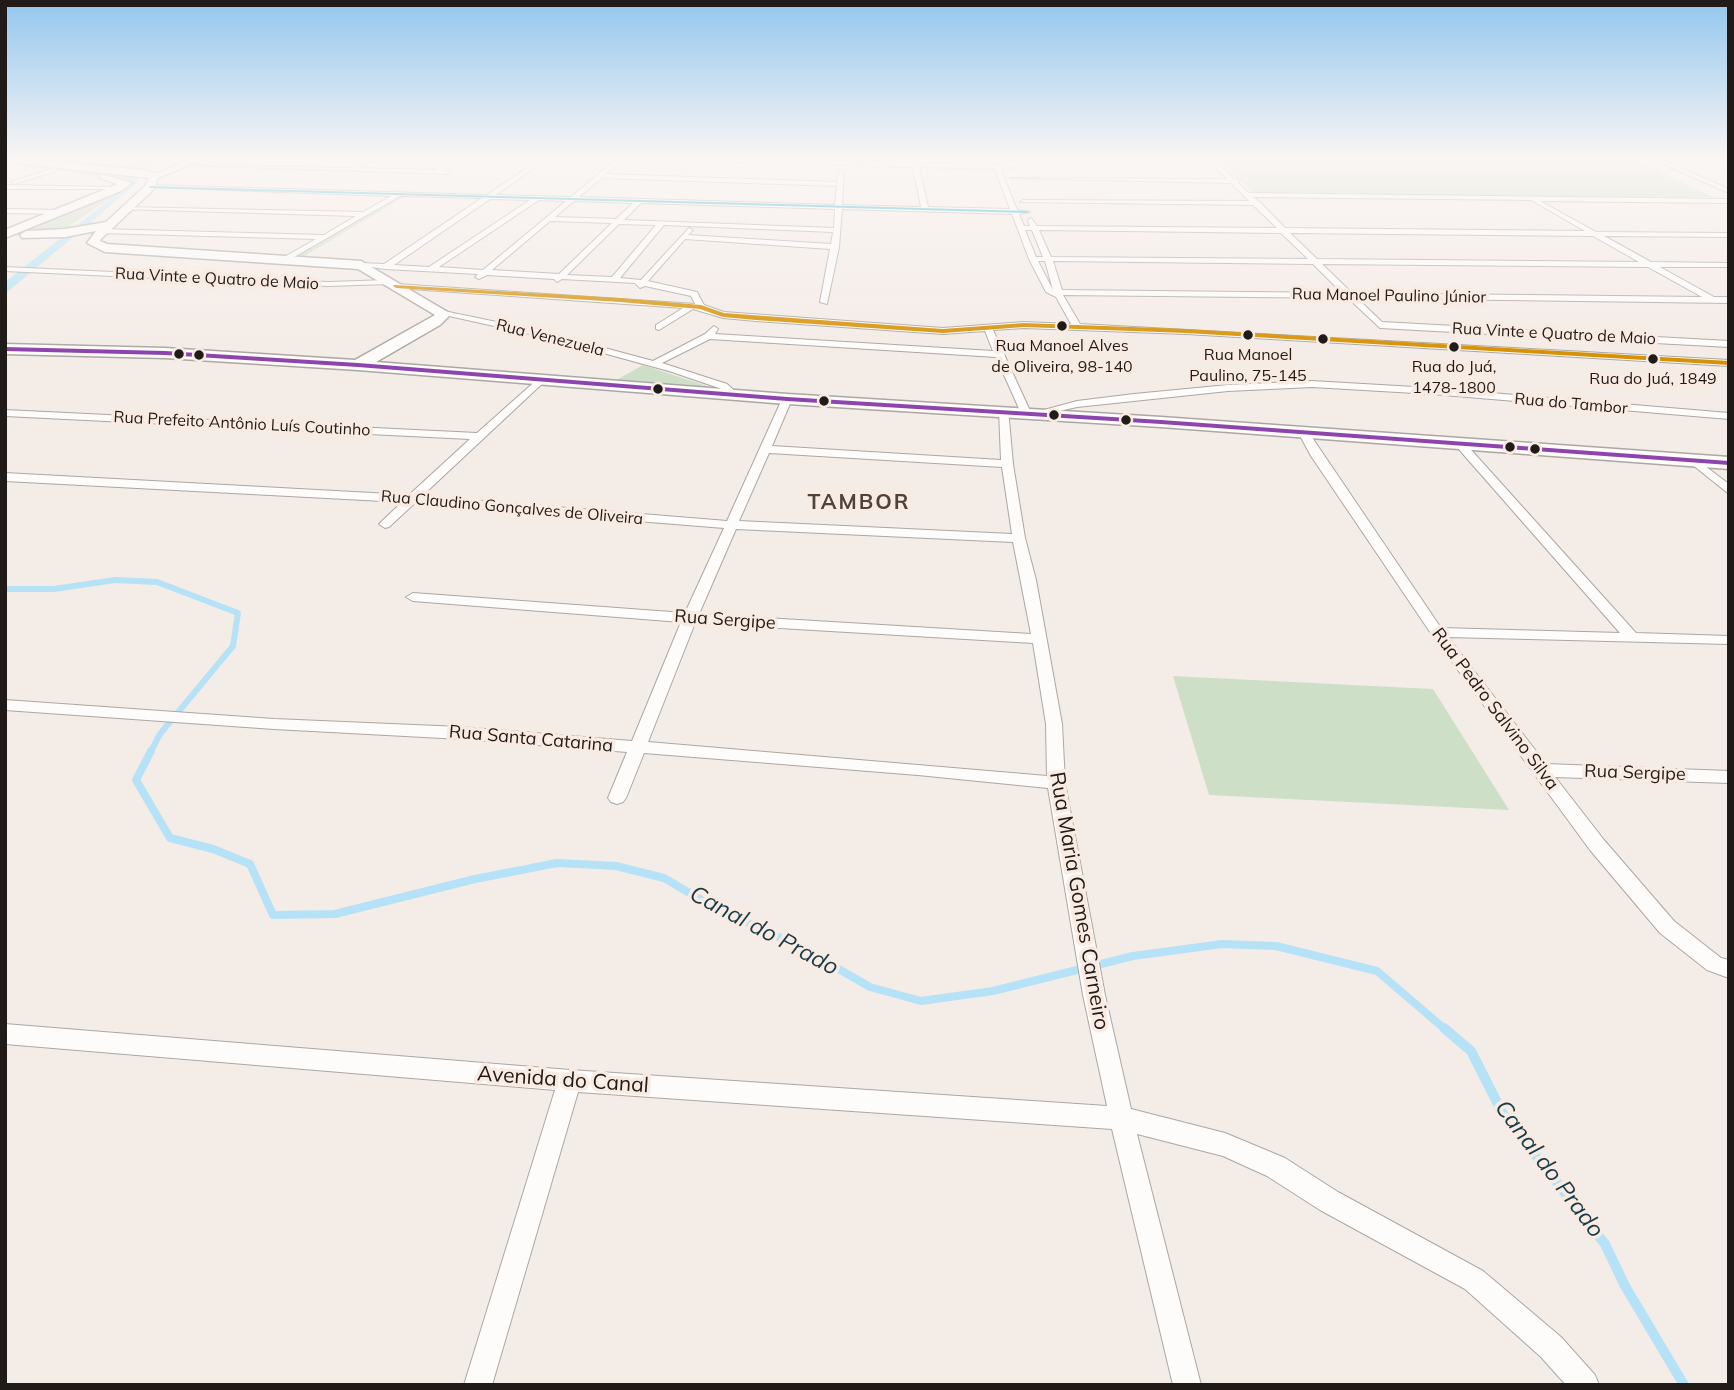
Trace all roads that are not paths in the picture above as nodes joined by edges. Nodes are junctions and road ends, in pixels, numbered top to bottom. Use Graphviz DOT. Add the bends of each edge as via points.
graph roads {
  1 [pos="38,222"];
  2 [pos="108,222"];
  3 [pos="351,222"];
  4 [pos="358,222"];
  5 [pos="455,222"];
  6 [pos="502,222"];
  7 [pos="546,222"];
  8 [pos="617,222"];
  9 [pos="837,222"];
  10 [pos="1018,222"];
  11 [pos="1031,222"];
  12 [pos="1277,222"];
  13 [pos="1285,222"];
  14 [pos="1573,222"];
  15 [pos="662,223"];
  16 [pos="694,225"];
  17 [pos="101,228"];
  18 [pos="1021,228"];
  19 [pos="1034,228"];
  20 [pos="837,230"];
  21 [pos="1284,230"];
  22 [pos="1295,230"];
  23 [pos="1593,233"];
  24 [pos="5,235"];
  25 [pos="1729,235"];
  26 [pos="325,237"];
  27 [pos="682,237"];
  28 [pos="835,247"];
  29 [pos="1033,258"];
  30 [pos="296,259"];
  31 [pos="1048,259"];
  32 [pos="1313,261"];
  33 [pos="1328,261"];
  34 [pos="1648,264"];
  35 [pos="1729,265"];
  36 [pos="9,269"];
  37 [pos="431,269"];
  38 [pos="381,273"];
  39 [pos="482,274"];
  40 [pos="558,279"];
  41 [pos="614,280"];
  42 [pos="645,285"];
  43 [pos="1057,295"];
  44 [pos="1349,295"];
  45 [pos="1364,295"];
  46 [pos="1713,300"];
  47 [pos="1729,300"];
  48 [pos="824,302"];
  49 [pos="1373,303"];
  50 [pos="696,307"];
  51 [pos="1729,308"];
  52 [pos="444,313"];
  53 [pos="723,315"];
  54 [pos="1389,318"];
  55 [pos="812,322"];
  56 [pos="1397,326"];
  57 [pos="659,327"];
  58 [pos="1077,327"];
  59 [pos="988,328"];
  60 [pos="708,336"];
  61 [pos="801,342"];
  62 [pos="1729,344"];
  63 [pos="5,349"];
  64 [pos="1000,354"];
  65 [pos="1729,363"];
  66 [pos="654,364"];
  67 [pos="358,365"];
  68 [pos="540,380"];
  69 [pos="733,394"];
  70 [pos="787,398"];
  71 [pos="1004,411"];
  72 [pos="5,413"];
  73 [pos="1032,413"];
  74 [pos="1729,416"];
  75 [pos="1303,432"];
  76 [pos="478,436"];
  77 [pos="1460,444"];
  78 [pos="765,449"];
  79 [pos="1693,460"];
  80 [pos="1729,463"];
  81 [pos="1007,464"];
  82 [pos="5,477"];
  83 [pos="1729,490"];
  84 [pos="414,499"];
  85 [pos="385,524"];
  86 [pos="733,525"];
  87 [pos="1019,538"];
  88 [pos="413,597"];
  89 [pos="691,618"];
  90 [pos="1437,632"];
  91 [pos="1632,638"];
  92 [pos="1037,639"];
  93 [pos="1729,640"];
  94 [pos="5,705"];
  95 [pos="639,748"];
  96 [pos="1541,770"];
  97 [pos="1729,776"];
  98 [pos="1056,783"];
  99 [pos="617,799"];
  100 [pos="1721,967"];
  101 [pos="5,1034"];
  102 [pos="570,1081"];
  103 [pos="1121,1118"];
  104 [pos="478,1385"];
  105 [pos="1187,1385"];
  106 [pos="1585,1385"];
  1 -- 24 [label="main road"];
  2 -- 17 [label="main road"];
  3 -- 26 [label="street"];
  4 -- 30 [label="street"];
  5 -- 38 [label="street"];
  6 -- 37 [label="street"];
  7 -- 39 [label="street"];
  8 -- 15 [label="street"];
  8 -- 40 [label="street"];
  9 -- 20 [label="street"];
  10 -- 18 [label="street"];
  11 -- 19 [label="street"];
  12 -- 21 [label="street"];
  13 -- 22 [label="street"];
  14 -- 23 [label="street"];
  15 -- 16 [label="street"];
  15 -- 41 [label="street"];
  16 -- 20 [label="street"];
  16 -- 27 [label="street"];
  17 -- 24 [label="main road"];
  17 -- 26 [label="street"];
  17 -- 30 [label="main road" via="93,243 105,248"];
  18 -- 19 [label="street"];
  18 -- 29 [label="street"];
  19 -- 21 [label="street"];
  19 -- 31 [label="street"];
  20 -- 28 [label="street"];
  21 -- 22 [label="street"];
  21 -- 32 [label="street"];
  22 -- 23 [label="street"];
  22 -- 33 [label="street"];
  23 -- 25 [label="street"];
  23 -- 34 [label="street"];
  26 -- 30 [label="street"];
  27 -- 28 [label="street"];
  27 -- 42 [label="street"];
  28 -- 48 [label="street"];
  29 -- 31 [label="street"];
  29 -- 43 [label="street"];
  30 -- 38 [label="main road"];
  31 -- 32 [label="street"];
  31 -- 43 [label="street"];
  32 -- 33 [label="street"];
  32 -- 44 [label="street"];
  33 -- 34 [label="street"];
  33 -- 45 [label="street"];
  34 -- 35 [label="street"];
  34 -- 46 [label="street"];
  36 -- 38 [label="street, Rua Vinte e Quatro de Maio" via="328,284"];
  37 -- 38 [label="street, Rua Vinte e Quatro de Maio"];
  37 -- 39 [label="street, Rua Vinte e Quatro de Maio"];
  38 -- 39 [label="street, Rua Vinte e Quatro de Maio"];
  38 -- 50 [label="street"];
  38 -- 52 [label="main road, Rua Venezuela"];
  39 -- 40 [label="street, Rua Vinte e Quatro de Maio"];
  40 -- 41 [label="street, Rua Vinte e Quatro de Maio"];
  40 -- 42 [label="street, Rua Vinte e Quatro de Maio"];
  41 -- 42 [label="street, Rua Vinte e Quatro de Maio"];
  42 -- 50 [label="street" via="694,294"];
  43 -- 44 [label="street, Rua Manoel Paulino Júnior"];
  43 -- 58 [label="street"];
  44 -- 45 [label="street, Rua Manoel Paulino Júnior"];
  44 -- 56 [label="street, Rua Vinte e Quatro de Maio" via="1380,325"];
  45 -- 46 [label="street, Rua Manoel Paulino Júnior"];
  45 -- 49 [label="street"];
  46 -- 47 [label="street, Rua Manoel Paulino Júnior"];
  46 -- 51 [label="street"];
  50 -- 53 [label="street"];
  50 -- 57 [label="street"];
  52 -- 66 [label="street, Rua Venezuela"];
  52 -- 67 [label="main road" via="435,323"];
  53 -- 55 [label="street"];
  53 -- 60 [label="street"];
  54 -- 56 [label="street"];
  55 -- 59 [label="street" via="943,331"];
  55 -- 61 [label="street"];
  56 -- 62 [label="street, Rua Vinte e Quatro de Maio"];
  58 -- 59 [label="street"];
  58 -- 65 [label="street"];
  59 -- 64 [label="street"];
  60 -- 61 [label="street"];
  60 -- 66 [label="street"];
  61 -- 64 [label="street"];
  63 -- 67 [label="main road"];
  64 -- 73 [label="street"];
  66 -- 69 [label="street, Rua Venezuela" via="723,386"];
  67 -- 68 [label="main road"];
  68 -- 69 [label="main road"];
  68 -- 76 [label="street"];
  69 -- 70 [label="main road"];
  70 -- 71 [label="main road"];
  70 -- 78 [label="street"];
  71 -- 73 [label="main road"];
  71 -- 81 [label="street, Rua Maria Gomes Carneiro"];
  72 -- 76 [label="street, Rua Prefeito Antônio Luís Coutinho"];
  73 -- 74 [label="street, Rua do Tambor" via="1147,396 1312,384"];
  73 -- 75 [label="main road"];
  75 -- 77 [label="main road"];
  75 -- 90 [label="street, Rua Pedro Salvino Silva"];
  76 -- 84 [label="street"];
  77 -- 79 [label="main road"];
  77 -- 91 [label="street"];
  78 -- 81 [label="street"];
  78 -- 86 [label="street"];
  79 -- 80 [label="main road"];
  79 -- 83 [label="street"];
  81 -- 87 [label="street, Rua Maria Gomes Carneiro"];
  82 -- 84 [label="street, Rua Claudino Gonçalves de Oliveira"];
  84 -- 85 [label="street"];
  84 -- 86 [label="street, Rua Claudino Gonçalves de Oliveira"];
  86 -- 87 [label="street, Rua Claudino Gonçalves de Oliveira"];
  86 -- 89 [label="street"];
  87 -- 92 [label="street, Rua Maria Gomes Carneiro"];
  88 -- 89 [label="street, Rua Sergipe"];
  89 -- 92 [label="street, Rua Sergipe"];
  89 -- 95 [label="street"];
  90 -- 91 [label="street"];
  90 -- 96 [label="street, Rua Pedro Salvino Silva"];
  91 -- 93 [label="street"];
  92 -- 98 [label="street, Rua Maria Gomes Carneiro" via="1054,724"];
  94 -- 95 [label="street, Rua Santa Catarina"];
  95 -- 98 [label="street, Rua Santa Catarina"];
  95 -- 99 [label="street"];
  96 -- 97 [label="street, Rua Sergipe"];
  96 -- 100 [label="street, Rua Pedro Salvino Silva" via="1667,927"];
  98 -- 103 [label="street, Rua Maria Gomes Carneiro"];
  101 -- 102 [label="street, Avenida do Canal"];
  102 -- 103 [label="street, Avenida do Canal"];
  102 -- 104 [label="street"];
  103 -- 105 [label="street, Rua Maria Gomes Carneiro"];
  103 -- 106 [label="street, Avenida do Canal" via="1225,1145 1276,1167 1474,1280 1551,1346"];
}
